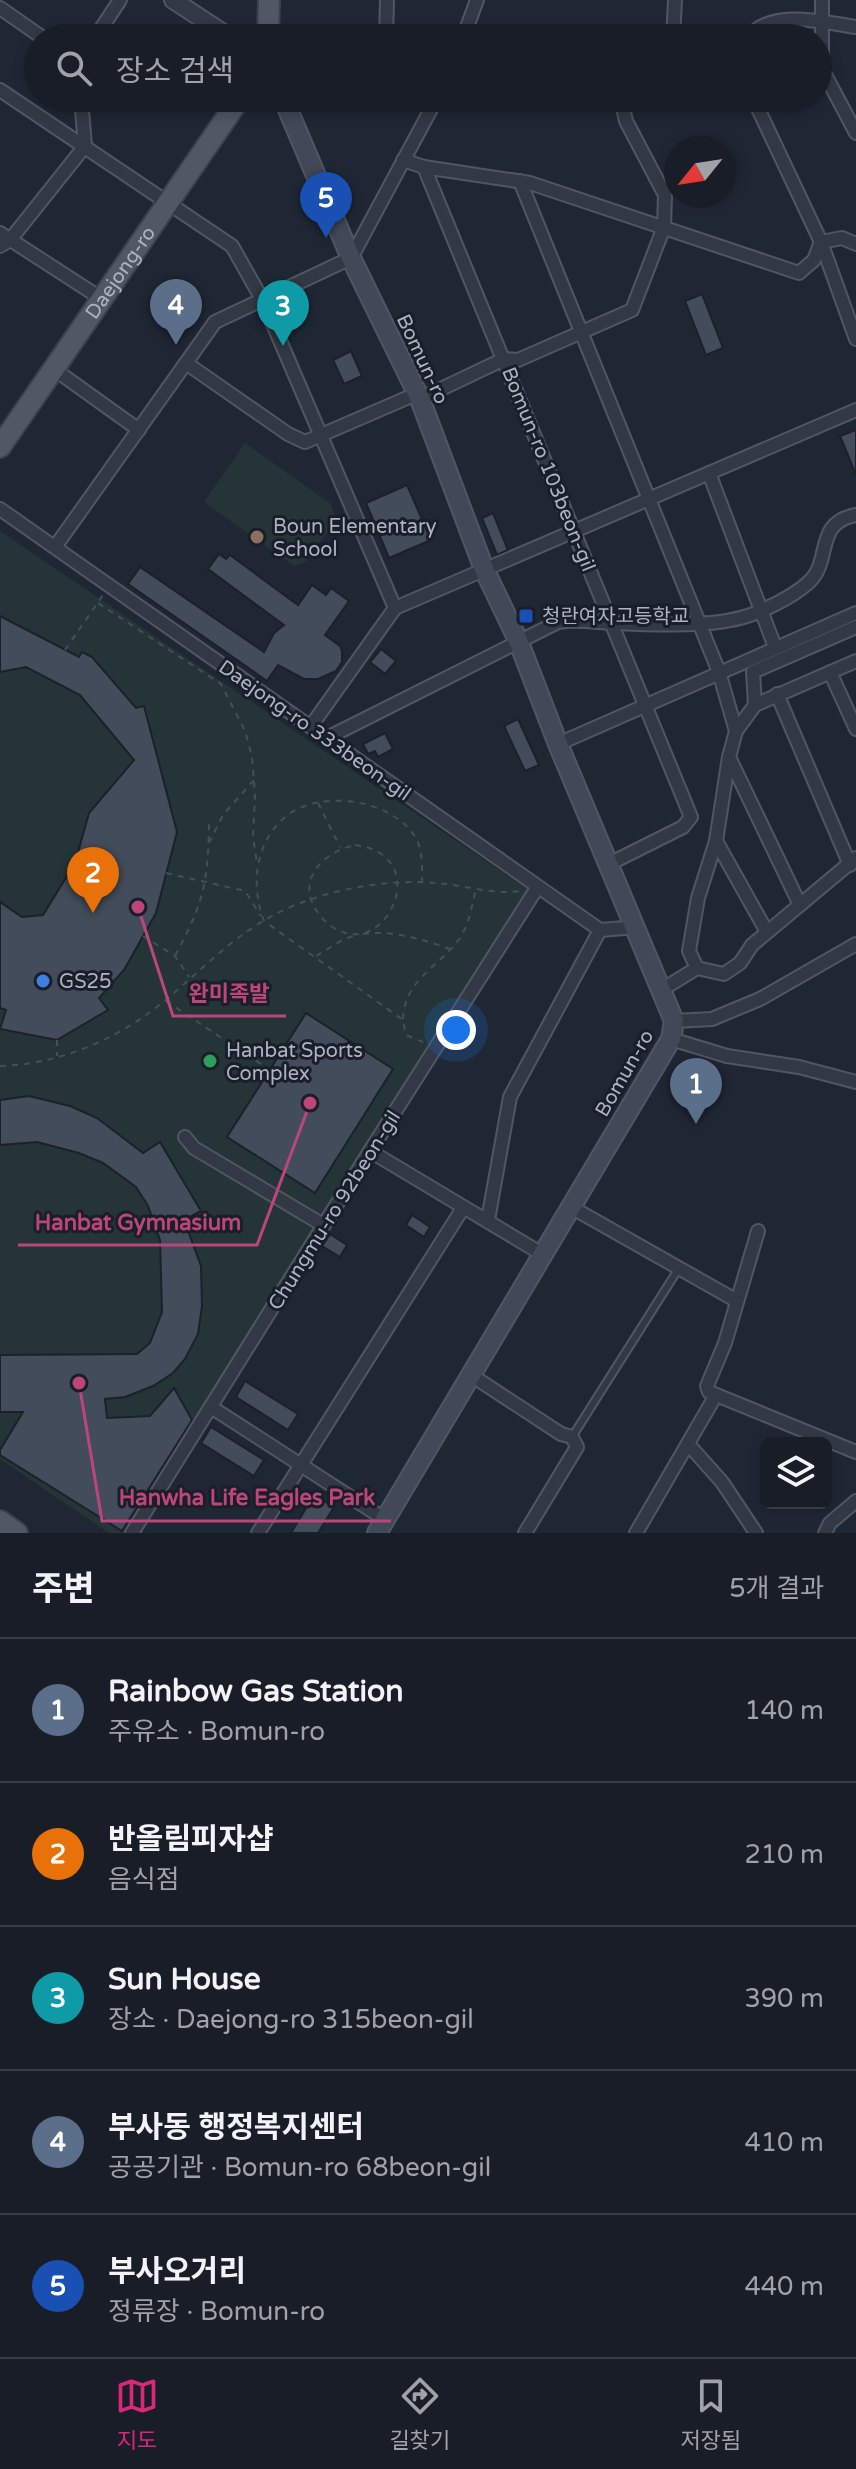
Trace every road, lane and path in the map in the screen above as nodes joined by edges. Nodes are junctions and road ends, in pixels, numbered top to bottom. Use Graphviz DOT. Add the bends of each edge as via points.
graph roads {
  1 [pos="120,0"];
  2 [pos="173,0"];
  3 [pos="269,0"];
  4 [pos="387,0"];
  5 [pos="477,0"];
  6 [pos="675,0"];
  7 [pos="822,0"];
  8 [pos="0,8"];
  9 [pos="822,22"];
  10 [pos="104,24"];
  11 [pos="210,24"];
  12 [pos="268,24"];
  13 [pos="386,24"];
  14 [pos="468,24"];
  15 [pos="674,24"];
  16 [pos="765,24"];
  17 [pos="24,25"];
  18 [pos="856,27"];
  19 [pos="832,88"];
  20 [pos="1,91"];
  21 [pos="24,106"];
  22 [pos="33,112"];
  23 [pos="82,112"];
  24 [pos="230,112"];
  25 [pos="289,112"];
  26 [pos="429,112"];
  27 [pos="624,112"];
  28 [pos="760,112"];
  29 [pos="856,133"];
  30 [pos="85,146"];
  31 [pos="403,160"];
  32 [pos="424,167"];
  33 [pos="520,181"];
  34 [pos="168,202"];
  35 [pos="664,227"];
  36 [pos="3,239"];
  37 [pos="821,242"];
  38 [pos="856,244"];
  39 [pos="351,258"];
  40 [pos="102,299"];
  41 [pos="263,301"];
  42 [pos="580,333"];
  43 [pos="856,339"];
  44 [pos="504,359"];
  45 [pos="186,363"];
  46 [pos="54,369"];
  47 [pos="418,396"];
  48 [pos="856,410"];
  49 [pos="139,430"];
  50 [pos="322,434"];
  51 [pos="0,447"];
  52 [pos="709,473"];
  53 [pos="648,499"];
  54 [pos="0,509"];
  55 [pos="856,515"];
  56 [pos="574,532"];
  57 [pos="55,547"];
  58 [pos="484,569"];
  59 [pos="110,585"];
  60 [pos="98,603"];
  61 [pos="395,608"];
  62 [pos="761,610"];
  63 [pos="856,613"];
  64 [pos="611,623"];
  65 [pos="699,623"];
  66 [pos="856,627"];
  67 [pos="518,640"];
  68 [pos="775,647"];
  69 [pos="65,650"];
  70 [pos="856,661"];
  71 [pos="719,672"];
  72 [pos="830,672"];
  73 [pos="777,694"];
  74 [pos="645,705"];
  75 [pos="755,705"];
  76 [pos="311,726"];
  77 [pos="856,729"];
  78 [pos="736,731"];
  79 [pos="327,738"];
  80 [pos="558,744"];
  81 [pos="729,757"];
  82 [pos="254,780"];
  83 [pos="318,803"];
  84 [pos="209,822"];
  85 [pos="716,841"];
  86 [pos="209,844"];
  87 [pos="340,848"];
  88 [pos="853,862"];
  89 [pos="257,864"];
  90 [pos="609,864"];
  91 [pos="166,873"];
  92 [pos="207,882"];
  93 [pos="397,883"];
  94 [pos="422,883"];
  95 [pos="476,888"];
  96 [pos="537,888"];
  97 [pos="310,901"];
  98 [pos="800,905"];
  99 [pos="264,921"];
  100 [pos="637,927"];
  101 [pos="600,930"];
  102 [pos="767,932"];
  103 [pos="358,934"];
  104 [pos="143,936"];
  105 [pos="856,944"];
  106 [pos="451,949"];
  107 [pos="175,956"];
  108 [pos="315,957"];
  109 [pos="697,968"];
  110 [pos="190,978"];
  111 [pos="663,989"];
  112 [pos="165,1000"];
  113 [pos="403,1020"];
  114 [pos="672,1030"];
  115 [pos="57,1040"];
  116 [pos="435,1048"];
  117 [pos="57,1057"];
  118 [pos="0,1066"];
  119 [pos="270,1070"];
  120 [pos="856,1082"];
  121 [pos="185,1137"];
  122 [pos="370,1151"];
  123 [pos="571,1207"];
  124 [pos="463,1208"];
  125 [pos="488,1220"];
  126 [pos="323,1225"];
  127 [pos="758,1231"];
  128 [pos="542,1254"];
  129 [pos="679,1268"];
  130 [pos="737,1301"];
  131 [pos="471,1375"];
  132 [pos="716,1395"];
  133 [pos="211,1407"];
  134 [pos="566,1435"];
  135 [pos="689,1445"];
  136 [pos="856,1452"];
  137 [pos="300,1465"];
  138 [pos="856,1501"];
  139 [pos="0,1521"];
  140 [pos="381,1526"];
  141 [pos="17,1533"];
  142 [pos="132,1533"];
  143 [pos="258,1533"];
  144 [pos="525,1533"];
  145 [pos="636,1533"];
  146 [pos="756,1533"];
  147 [pos="825,1533"];
  1 -- 10 [label="street"];
  2 -- 11 [label="street"];
  3 -- 12 [label="main road"];
  4 -- 13 [label="street"];
  5 -- 14 [label="street"];
  6 -- 15 [label="street"];
  7 -- 9 [label="street"];
  8 -- 17 [label="street"];
  9 -- 16 [label="street"];
  9 -- 18 [label="street"];
  19 -- 29 [label="street"];
  20 -- 21 [label="street"];
  22 -- 30 [label="street"];
  23 -- 30 [label="street"];
  24 -- 34 [label="main road, Daejong-ro"];
  25 -- 39 [label="main road, Bomun-ro"];
  26 -- 31 [label="street"];
  27 -- 35 [label="street" via="665,195"];
  28 -- 37 [label="street"];
  30 -- 34 [label="street"];
  30 -- 36 [label="street"];
  31 -- 32 [label="street"];
  31 -- 39 [label="street"];
  32 -- 33 [label="street"];
  32 -- 44 [label="street, Bomun-ro 103beon-gil"];
  33 -- 35 [label="street"];
  33 -- 42 [label="street"];
  34 -- 40 [label="main road, Daejong-ro"];
  34 -- 41 [label="street" via="232,246"];
  35 -- 37 [label="street" via="799,273 814,260"];
  35 -- 42 [label="street" via="632,310"];
  36 -- 40 [label="street"];
  37 -- 38 [label="street" via="842,238"];
  37 -- 43 [label="street"];
  39 -- 41 [label="street"];
  39 -- 47 [label="main road, Bomun-ro"];
  40 -- 46 [label="main road, Daejong-ro"];
  41 -- 45 [label="street" via="215,322"];
  41 -- 50 [label="street"];
  42 -- 44 [label="street" via="518,360"];
  42 -- 53 [label="street"];
  44 -- 47 [label="street"];
  44 -- 56 [label="street, Bomun-ro 103beon-gil"];
  45 -- 49 [label="street"];
  45 -- 50 [label="street" via="288,434 305,442"];
  46 -- 49 [label="street"];
  46 -- 51 [label="main road, Daejong-ro"];
  47 -- 50 [label="street"];
  47 -- 58 [label="main road, Bomun-ro"];
  48 -- 52 [label="street"];
  49 -- 57 [label="street"];
  50 -- 61 [label="street"];
  52 -- 53 [label="street"];
  52 -- 62 [label="street"];
  53 -- 56 [label="street"];
  53 -- 65 [label="street"];
  54 -- 57 [label="street, Daejong-ro 333beon-gil"];
  55 -- 62 [label="street" via="825,536 820,566 811,580 789,598"];
  56 -- 58 [label="street"];
  56 -- 64 [label="street, Bomun-ro 103beon-gil"];
  57 -- 59 [label="street, Daejong-ro 333beon-gil"];
  58 -- 61 [label="street"];
  58 -- 67 [label="main road, Bomun-ro"];
  59 -- 60 [label="path"];
  59 -- 76 [label="street, Daejong-ro 333beon-gil"];
  60 -- 69 [label="path"];
  60 -- 82 [label="path" via="221,684 245,731"];
  61 -- 76 [label="street"];
  62 -- 65 [label="street"];
  62 -- 68 [label="street"];
  63 -- 68 [label="street"];
  64 -- 65 [label="street"];
  64 -- 67 [label="street" via="558,622"];
  64 -- 74 [label="street, Bomun-ro 103beon-gil"];
  65 -- 71 [label="street"];
  66 -- 75 [label="street" via="753,672"];
  67 -- 79 [label="street"];
  67 -- 80 [label="main road, Bomun-ro"];
  68 -- 71 [label="street"];
  70 -- 72 [label="street"];
  71 -- 74 [label="street"];
  71 -- 78 [label="street"];
  72 -- 73 [label="street"];
  72 -- 77 [label="street"];
  73 -- 75 [label="street"];
  73 -- 88 [label="street"];
  74 -- 80 [label="street"];
  74 -- 90 [label="street, Bomun-ro 103beon-gil" via="691,817 683,827"];
  75 -- 78 [label="street"];
  76 -- 79 [label="street, Daejong-ro 333beon-gil"];
  78 -- 81 [label="street"];
  79 -- 96 [label="street, Daejong-ro 333beon-gil"];
  80 -- 90 [label="main road, Bomun-ro"];
  81 -- 85 [label="street"];
  81 -- 98 [label="street"];
  82 -- 86 [label="path" via="223,815"];
  82 -- 89 [label="path"];
  83 -- 87 [label="path"];
  83 -- 89 [label="path" via="278,825"];
  83 -- 94 [label="path" via="361,803 399,820 417,840"];
  84 -- 86 [label="path"];
  85 -- 102 [label="street"];
  85 -- 109 [label="street" via="689,951"];
  86 -- 92 [label="path"];
  87 -- 93 [label="path" via="370,847 384,854"];
  87 -- 97 [label="path" via="315,871"];
  88 -- 98 [label="street"];
  89 -- 99 [label="path" via="256,901"];
  90 -- 100 [label="main road, Bomun-ro"];
  91 -- 92 [label="path"];
  92 -- 99 [label="path" via="245,891"];
  92 -- 107 [label="path"];
  93 -- 94 [label="path"];
  93 -- 97 [label="path" via="346,889"];
  93 -- 103 [label="path" via="392,913"];
  94 -- 95 [label="path"];
  95 -- 96 [label="path" via="502,894"];
  95 -- 106 [label="path" via="470,915"];
  96 -- 101 [label="street, Daejong-ro 333beon-gil"];
  96 -- 116 [label="street, Chungmu-ro 92beon-gil"];
  97 -- 99 [label="path"];
  97 -- 103 [label="path" via="329,925"];
  98 -- 102 [label="street"];
  99 -- 108 [label="path"];
  99 -- 110 [label="path"];
  100 -- 101 [label="street"];
  100 -- 111 [label="main road, Bomun-ro"];
  101 -- 125 [label="street" via="510,1097"];
  102 -- 109 [label="street" via="724,974"];
  103 -- 106 [label="path" via="408,935"];
  103 -- 108 [label="path"];
  104 -- 107 [label="path"];
  105 -- 114 [label="street" via="760,999"];
  106 -- 113 [label="path" via="410,991"];
  107 -- 110 [label="path"];
  108 -- 113 [label="path"];
  109 -- 111 [label="street"];
  110 -- 112 [label="path"];
  111 -- 114 [label="main road, Bomun-ro"];
  112 -- 117 [label="path" via="130,1027"];
  112 -- 119 [label="path"];
  113 -- 116 [label="path" via="406,1035"];
  114 -- 120 [label="street" via="727,1056"];
  114 -- 123 [label="main road, Bomun-ro"];
  115 -- 117 [label="path"];
  116 -- 122 [label="street, Chungmu-ro 92beon-gil"];
  117 -- 118 [label="path"];
  121 -- 126 [label="street" via="194,1148"];
  122 -- 124 [label="street"];
  122 -- 126 [label="street, Chungmu-ro 92beon-gil"];
  123 -- 128 [label="main road, Bomun-ro"];
  123 -- 129 [label="street"];
  124 -- 125 [label="street"];
  124 -- 137 [label="street"];
  125 -- 128 [label="street"];
  126 -- 133 [label="street, Chungmu-ro 92beon-gil"];
  127 -- 130 [label="street"];
  128 -- 131 [label="main road, Bomun-ro"];
  129 -- 130 [label="street"];
  129 -- 134 [label="lane"];
  130 -- 132 [label="street" via="707,1386"];
  131 -- 134 [label="street"];
  131 -- 140 [label="main road, Bomun-ro"];
  132 -- 135 [label="street"];
  132 -- 136 [label="street"];
  133 -- 137 [label="street"];
  133 -- 142 [label="street, Chungmu-ro 92beon-gil"];
  134 -- 144 [label="street" via="577,1447"];
  135 -- 145 [label="street"];
  135 -- 146 [label="street"];
  137 -- 140 [label="street"];
  137 -- 143 [label="street"];
  138 -- 147 [label="street"];
  139 -- 141 [label="main road"];
}
